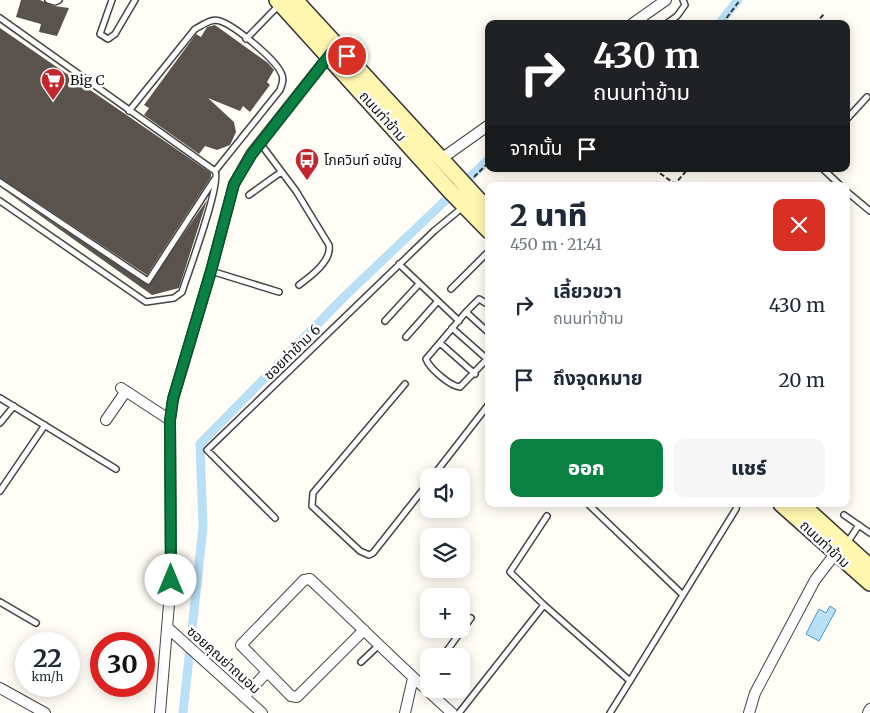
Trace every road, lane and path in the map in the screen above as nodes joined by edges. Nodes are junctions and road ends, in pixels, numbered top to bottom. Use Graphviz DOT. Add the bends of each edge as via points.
graph roads {
  1 [pos="48,0"];
  2 [pos="59,0"];
  3 [pos="112,0"];
  4 [pos="134,0"];
  5 [pos="666,0"];
  6 [pos="683,0"];
  7 [pos="740,0"];
  8 [pos="284,1"];
  9 [pos="824,14"];
  10 [pos="0,18"];
  11 [pos="639,20"];
  12 [pos="671,20"];
  13 [pos="725,20"];
  14 [pos="819,20"];
  15 [pos="246,39"];
  16 [pos="333,51"];
  17 [pos="867,97"];
  18 [pos="129,112"];
  19 [pos="850,116"];
  20 [pos="485,128"];
  21 [pos="260,143"];
  22 [pos="441,159"];
  23 [pos="485,166"];
  24 [pos="281,172"];
  25 [pos="658,172"];
  26 [pos="685,172"];
  27 [pos="825,172"];
  28 [pos="216,173"];
  29 [pos="0,182"];
  30 [pos="670,182"];
  31 [pos="677,182"];
  32 [pos="837,182"];
  33 [pos="460,191"];
  34 [pos="850,194"];
  35 [pos="249,195"];
  36 [pos="0,201"];
  37 [pos="485,208"];
  38 [pos="870,211"];
  39 [pos="485,225"];
  40 [pos="485,255"];
  41 [pos="399,264"];
  42 [pos="211,271"];
  43 [pos="419,284"];
  44 [pos="299,285"];
  45 [pos="451,289"];
  46 [pos="279,292"];
  47 [pos="438,301"];
  48 [pos="485,302"];
  49 [pos="466,312"];
  50 [pos="385,321"];
  51 [pos="459,321"];
  52 [pos="452,328"];
  53 [pos="485,329"];
  54 [pos="406,337"];
  55 [pos="440,343"];
  56 [pos="485,356"];
  57 [pos="485,362"];
  58 [pos="475,374"];
  59 [pos="406,384"];
  60 [pos="0,398"];
  61 [pos="14,406"];
  62 [pos="485,409"];
  63 [pos="3,414"];
  64 [pos="106,420"];
  65 [pos="170,420"];
  66 [pos="0,422"];
  67 [pos="45,425"];
  68 [pos="116,468"];
  69 [pos="439,468"];
  70 [pos="0,492"];
  71 [pos="420,494"];
  72 [pos="591,507"];
  73 [pos="735,507"];
  74 [pos="785,507"];
  75 [pos="804,507"];
  76 [pos="844,515"];
  77 [pos="547,516"];
  78 [pos="275,518"];
  79 [pos="859,526"];
  80 [pos="870,533"];
  81 [pos="840,549"];
  82 [pos="870,567"];
  83 [pos="870,584"];
  84 [pos="682,595"];
  85 [pos="0,602"];
  86 [pos="544,605"];
  87 [pos="471,618"];
  88 [pos="36,622"];
  89 [pos="168,628"];
  90 [pos="364,630"];
  91 [pos="379,644"];
  92 [pos="449,648"];
  93 [pos="361,662"];
  94 [pos="266,672"];
  95 [pos="420,680"];
  96 [pos="630,681"];
  97 [pos="417,682"];
  98 [pos="0,688"];
  99 [pos="244,697"];
  100 [pos="870,709"];
  101 [pos="45,713"];
  102 [pos="160,713"];
  103 [pos="262,713"];
  104 [pos="405,713"];
  105 [pos="452,713"];
  106 [pos="459,713"];
  107 [pos="610,713"];
  108 [pos="749,713"];
  109 [pos="868,713"];
  1 -- 2 [label="lane"];
  3 -- 4 [label="lane" via="100,34 108,39 115,34"];
  5 -- 11 [label="street"];
  6 -- 12 [label="lane" via="684,9"];
  7 -- 13 [label="path"];
  8 -- 15 [label="lane"];
  8 -- 16 [label="street, ถนนท่าข้าม"];
  9 -- 14 [label="path"];
  10 -- 18 [label="lane"];
  15 -- 18 [label="lane" via="220,21 208,22 195,29"];
  15 -- 28 [label="lane" via="270,59 282,73 283,81 280,90"];
  16 -- 21 [label="street"];
  16 -- 22 [label="street, ถนนท่าข้าม"];
  16 -- 33 [label="street, ถนนท่าข้าม"];
  17 -- 19 [label="lane"];
  18 -- 28 [label="lane"];
  20 -- 22 [label="street"];
  21 -- 24 [label="lane"];
  21 -- 42 [label="street" via="234,184"];
  22 -- 33 [label="street, ถนนท่าข้าม"];
  23 -- 33 [label="path"];
  24 -- 35 [label="lane"];
  24 -- 44 [label="lane" via="330,249 319,266"];
  25 -- 30 [label="path"];
  26 -- 31 [label="path"];
  27 -- 32 [label="lane"];
  28 -- 29 [label="lane" via="148,281"];
  28 -- 36 [label="lane" via="212,203 182,292 174,298 146,302"];
  33 -- 37 [label="street, ถนนท่าข้าม"];
  33 -- 39 [label="street, ถนนท่าข้าม"];
  33 -- 41 [label="lane, ซอยท่าข้าม 6"];
  34 -- 38 [label="lane"];
  40 -- 45 [label="lane"];
  41 -- 43 [label="lane"];
  41 -- 78 [label="lane, ซอยท่าข้าม 6" via="207,450"];
  42 -- 46 [label="lane"];
  42 -- 65 [label="street" via="173,399"];
  43 -- 47 [label="lane"];
  43 -- 50 [label="lane"];
  47 -- 51 [label="lane"];
  47 -- 54 [label="lane"];
  48 -- 49 [label="lane" via="479,299"];
  49 -- 51 [label="lane"];
  49 -- 53 [label="lane"];
  51 -- 52 [label="lane"];
  52 -- 55 [label="lane"];
  52 -- 56 [label="lane"];
  55 -- 58 [label="lane"];
  55 -- 58 [label="lane" via="426,359 429,364 457,387 463,386"];
  57 -- 58 [label="lane"];
  59 -- 71 [label="lane" via="313,493 311,500 312,506 360,551 369,555 374,553"];
  60 -- 61 [label="lane"];
  61 -- 63 [label="lane"];
  61 -- 67 [label="lane"];
  62 -- 69 [label="lane"];
  63 -- 66 [label="lane"];
  64 -- 65 [label="street" via="124,390"];
  65 -- 89 [label="street"];
  67 -- 68 [label="lane"];
  67 -- 70 [label="lane"];
  72 -- 84 [label="lane"];
  73 -- 84 [label="lane"];
  74 -- 81 [label="street, ถนนท่าข้าม"];
  75 -- 81 [label="street, ถนนท่าข้าม"];
  76 -- 79 [label="lane"];
  77 -- 86 [label="lane" via="510,572"];
  79 -- 80 [label="lane"];
  79 -- 81 [label="lane"];
  81 -- 82 [label="street, ถนนท่าข้าม"];
  81 -- 83 [label="street, ถนนท่าข้าม"];
  81 -- 108 [label="street" via="815,580 755,693"];
  84 -- 96 [label="lane"];
  85 -- 88 [label="lane"];
  86 -- 96 [label="lane"];
  86 -- 106 [label="lane"];
  87 -- 92 [label="lane"];
  89 -- 99 [label="street, ซอยคุณย่าถนอม"];
  89 -- 102 [label="street"];
  90 -- 91 [label="street"];
  90 -- 94 [label="street" via="297,698"];
  90 -- 94 [label="street" via="306,578 241,646"];
  91 -- 93 [label="lane"];
  91 -- 97 [label="street"];
  94 -- 99 [label="street"];
  95 -- 97 [label="lane"];
  96 -- 107 [label="lane"];
  97 -- 104 [label="street"];
  97 -- 105 [label="street"];
  98 -- 101 [label="street"];
  99 -- 103 [label="street, ซอยคุณย่าถนอม"];
  100 -- 109 [label="street"];
}
